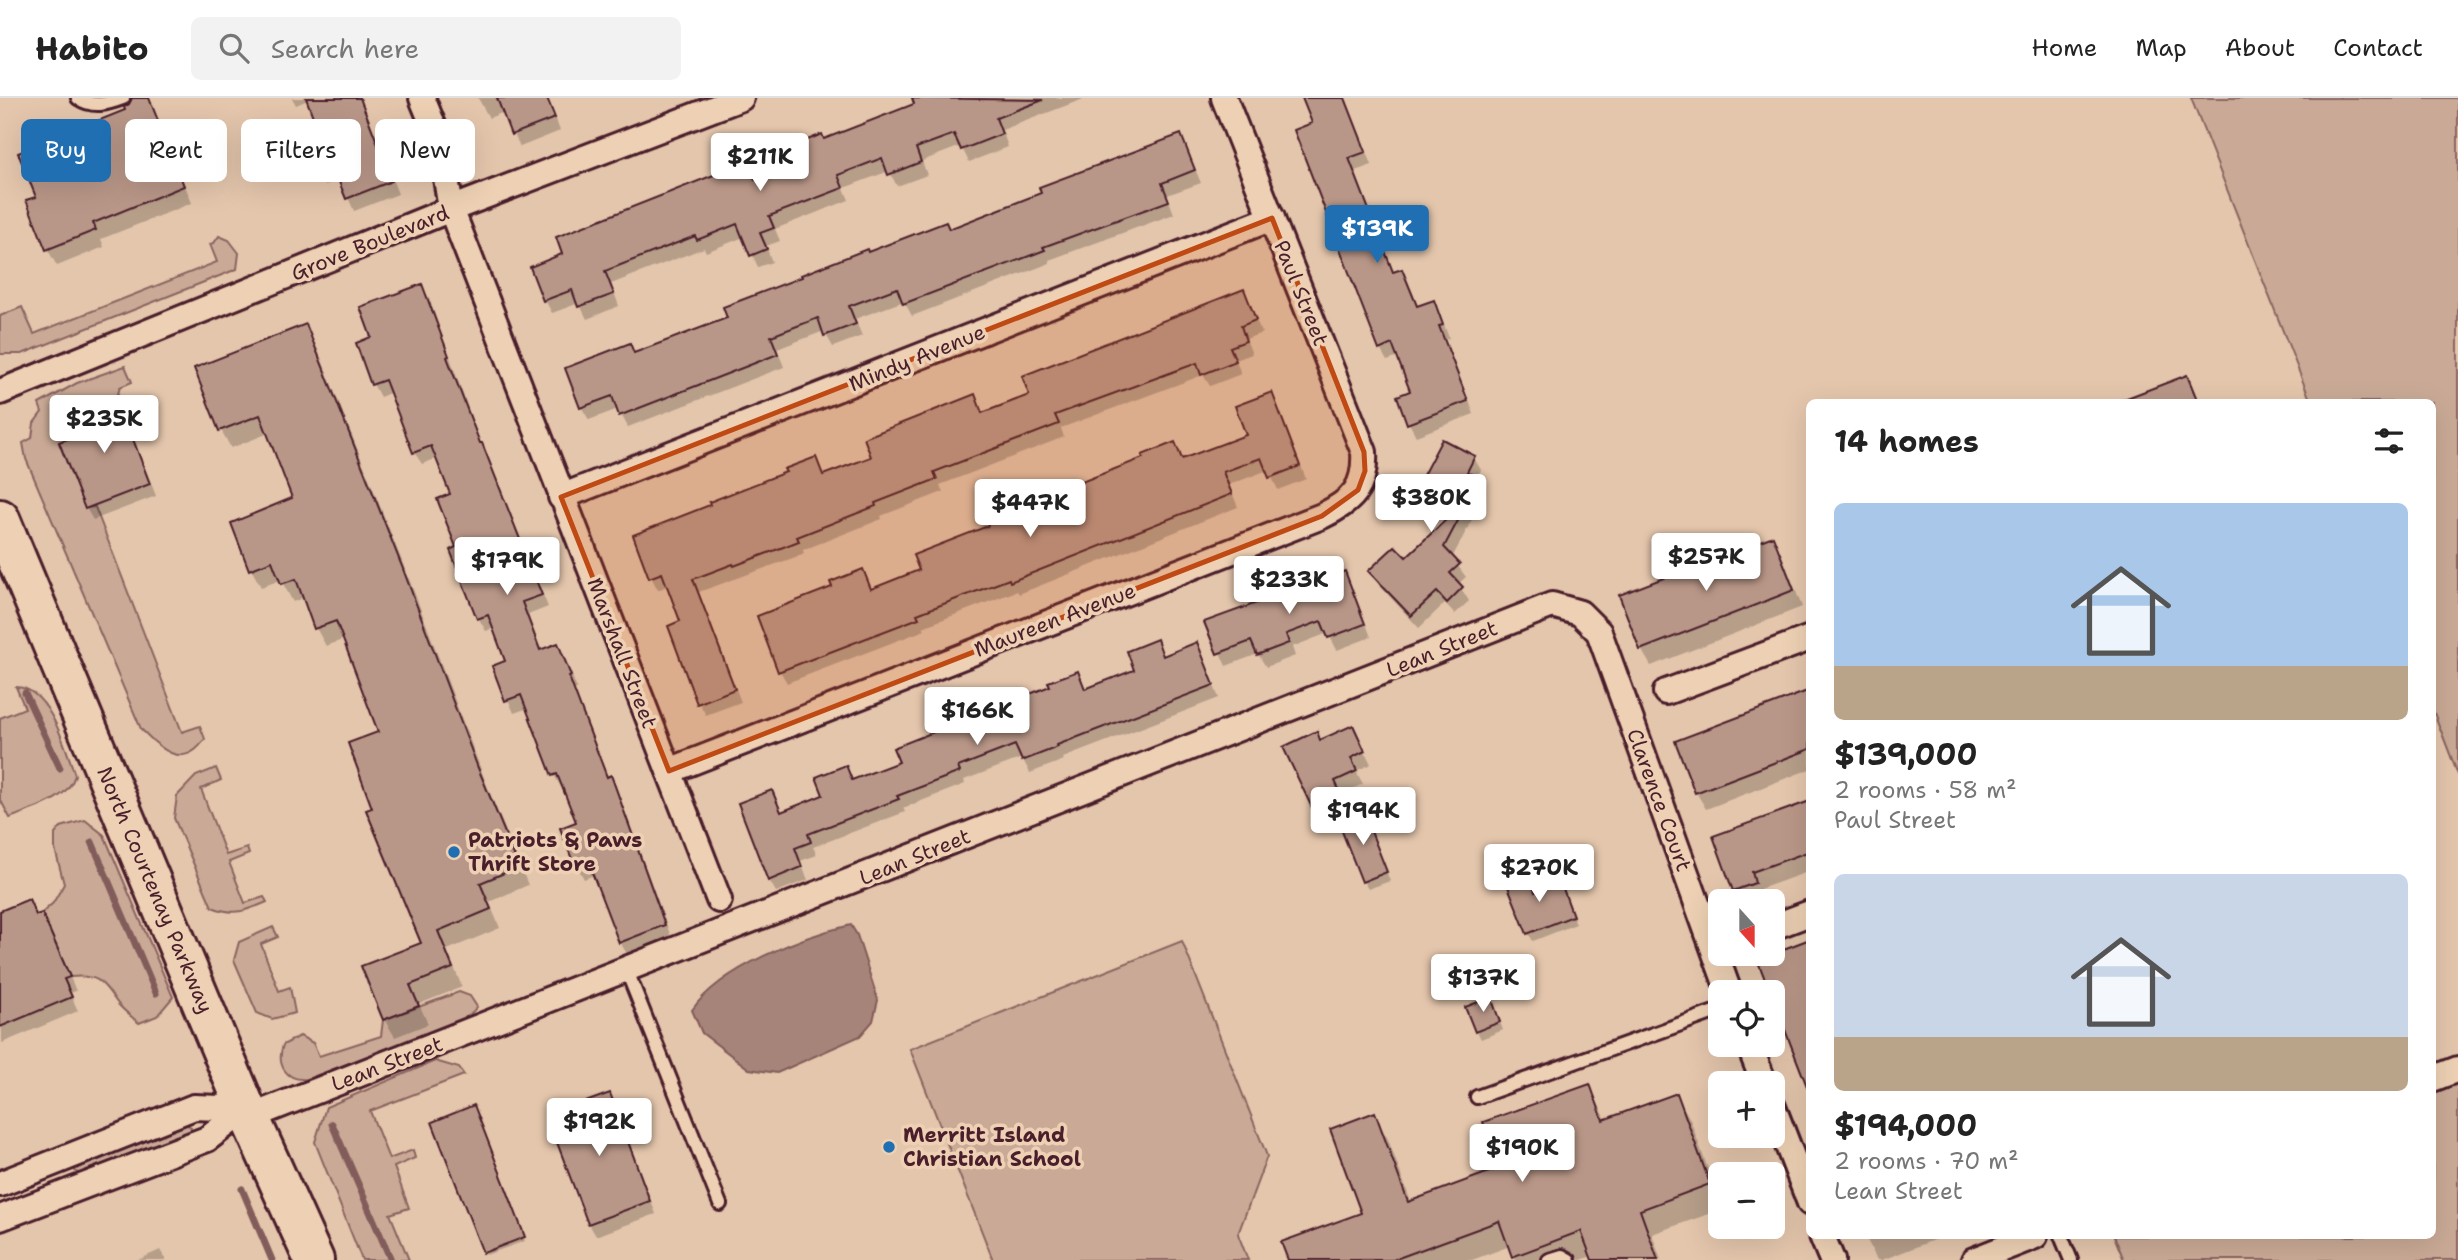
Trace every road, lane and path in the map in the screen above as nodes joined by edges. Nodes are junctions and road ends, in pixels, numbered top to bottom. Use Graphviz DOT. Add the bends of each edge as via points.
graph roads {
  1 [pos="78,98"];
  2 [pos="123,98"];
  3 [pos="422,98"];
  4 [pos="741,98"];
  5 [pos="1224,98"];
  6 [pos="451,209"];
  7 [pos="1272,218"];
  8 [pos="0,392"];
  9 [pos="1358,490"];
  10 [pos="562,497"];
  11 [pos="0,519"];
  12 [pos="1580,613"];
  13 [pos="1806,640"];
  14 [pos="1666,692"];
  15 [pos="668,771"];
  16 [pos="719,900"];
  17 [pos="1806,915"];
  18 [pos="1785,922"];
  19 [pos="626,971"];
  20 [pos="1725,980"];
  21 [pos="1708,1014"];
  22 [pos="2458,1069"];
  23 [pos="2436,1077"];
  24 [pos="1477,1097"];
  25 [pos="248,1113"];
  26 [pos="1785,1138"];
  27 [pos="25,1174"];
  28 [pos="0,1184"];
  29 [pos="1806,1193"];
  30 [pos="37,1204"];
  31 [pos="720,1204"];
  32 [pos="0,1218"];
  33 [pos="1823,1239"];
  34 [pos="2024,1239"];
  35 [pos="2062,1239"];
  36 [pos="1982,1250"];
  37 [pos="314,1260"];
  38 [pos="1549,1260"];
  39 [pos="1569,1260"];
  40 [pos="1832,1260"];
  41 [pos="2071,1260"];
  1 -- 2 [label="lane" via="87,104 107,104"];
  3 -- 6 [label="street, Marshall Street" via="446,157"];
  4 -- 6 [label="street, Grove Boulevard"];
  5 -- 7 [label="street, Paul Street"];
  6 -- 8 [label="street, Grove Boulevard"];
  6 -- 10 [label="street, Marshall Street"];
  7 -- 9 [label="street, Paul Street" via="1364,452 1365,471"];
  7 -- 10 [label="street, Mindy Avenue"];
  9 -- 15 [label="street, Maureen Avenue" via="1341,507 1322,516"];
  10 -- 15 [label="street, Marshall Street"];
  11 -- 25 [label="main road, North Courtenay Parkway"];
  12 -- 19 [label="street, Lean Street" via="1552,606"];
  12 -- 20 [label="street, Clarence Court" via="1598,632"];
  13 -- 14 [label="street"];
  15 -- 16 [label="street, Marshall Street"];
  17 -- 18 [label="street"];
  19 -- 25 [label="street, Lean Street"];
  19 -- 31 [label="lane"];
  21 -- 24 [label="lane"];
  22 -- 23 [label="street"];
  25 -- 27 [label="street" via="194,1108"];
  25 -- 30 [label="street" via="207,1139"];
  25 -- 37 [label="main road, North Courtenay Parkway"];
  26 -- 29 [label="street"];
  27 -- 28 [label="street"];
  27 -- 30 [label="street"];
  30 -- 32 [label="street"];
  33 -- 40 [label="street"];
  34 -- 36 [label="street"];
  35 -- 41 [label="lane"];
  38 -- 39 [label="lane" via="1562,1256"];
}
